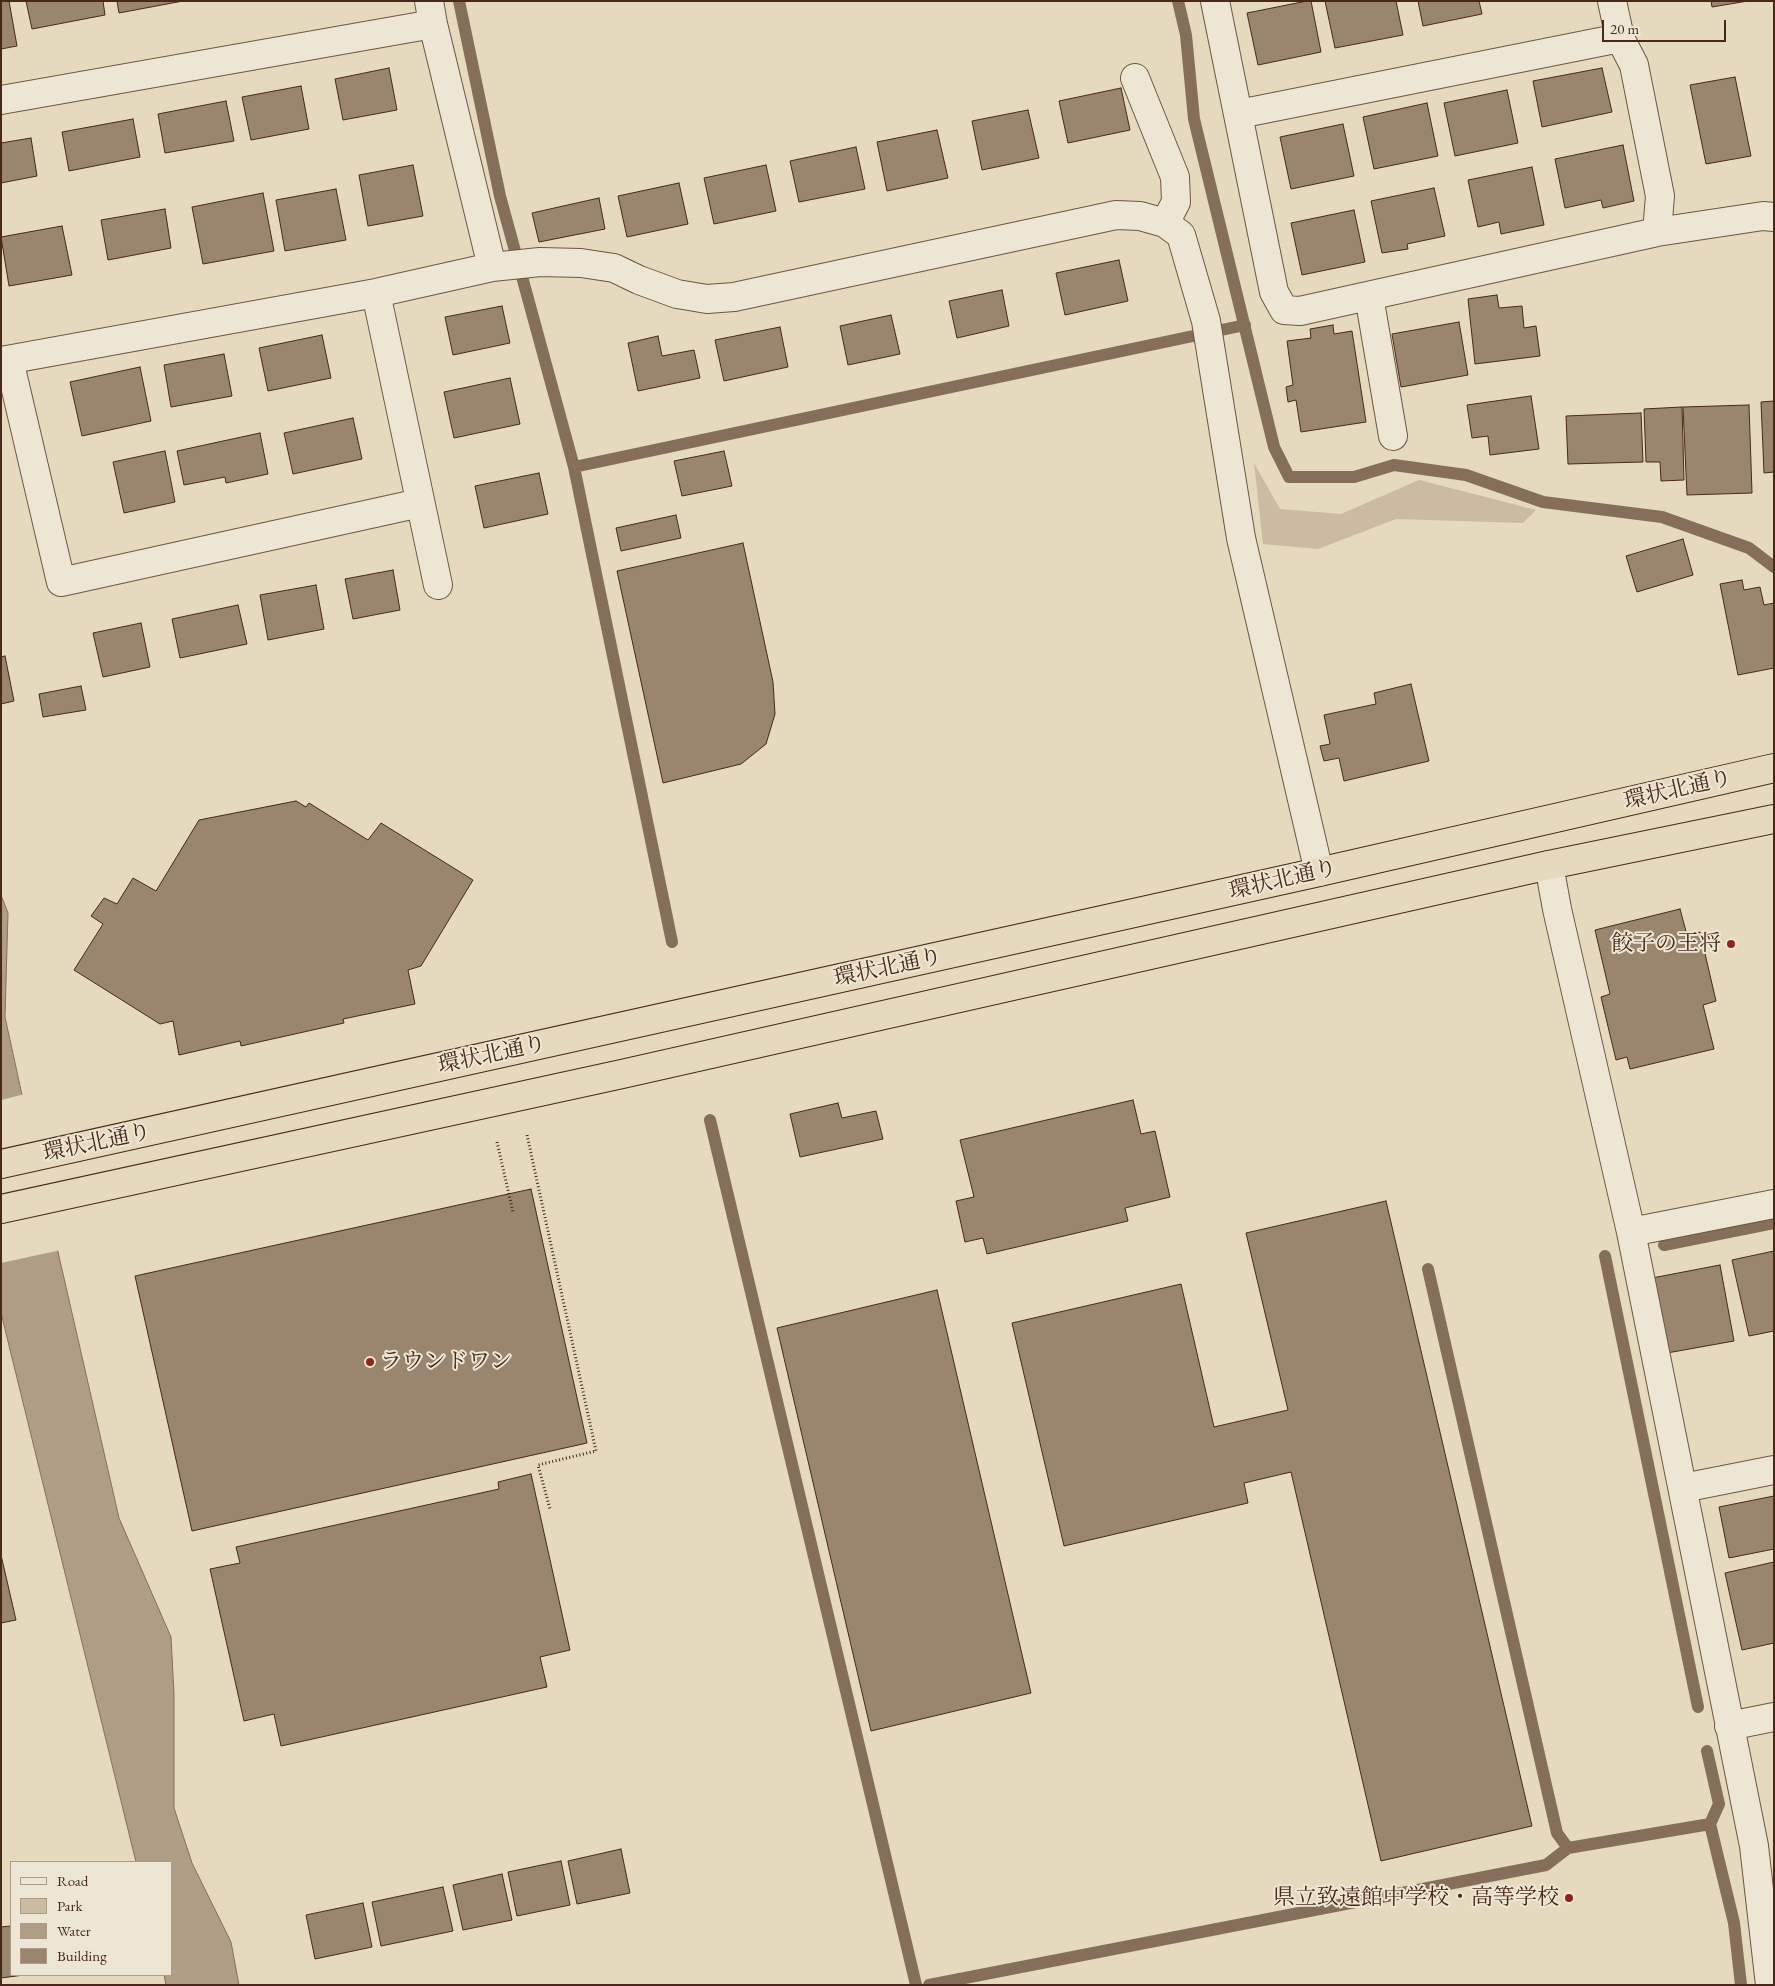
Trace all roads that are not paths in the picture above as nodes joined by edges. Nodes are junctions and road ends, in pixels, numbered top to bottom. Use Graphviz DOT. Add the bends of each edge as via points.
graph roads {
  1 [pos="1215,1"];
  2 [pos="1612,1"];
  3 [pos="431,13"];
  4 [pos="1620,38"];
  5 [pos="1135,78"];
  6 [pos="1,100"];
  7 [pos="1239,114"];
  8 [pos="1774,216"];
  9 [pos="1165,223"];
  10 [pos="1657,232"];
  11 [pos="492,267"];
  12 [pos="376,292"];
  13 [pos="1369,296"];
  14 [pos="5,360"];
  15 [pos="1393,436"];
  16 [pos="420,503"];
  17 [pos="438,585"];
  18 [pos="1774,768"];
  19 [pos="1774,819"];
  20 [pos="1549,865"];
  21 [pos="1320,872"];
  22 [pos="1,1164"];
  23 [pos="1774,1204"];
  24 [pos="1,1209"];
  25 [pos="1631,1232"];
  26 [pos="1774,1470"];
  27 [pos="1683,1488"];
  28 [pos="1774,1717"];
  29 [pos="1730,1726"];
  30 [pos="1770,1985"];
  1 -- 7 [label="street"];
  2 -- 4 [label="street"];
  3 -- 6 [label="street"];
  3 -- 11 [label="street"];
  4 -- 7 [label="street"];
  4 -- 10 [label="street" via="1634,65 1660,196"];
  5 -- 9 [label="street" via="1175,177 1176,202"];
  7 -- 13 [label="street" via="1274,292 1284,310 1300,311"];
  8 -- 10 [label="street"];
  9 -- 11 [label="street" via="1140,216 1116,215 734,297 707,299 677,294 614,268 581,263 540,262"];
  9 -- 21 [label="street" via="1182,236 1209,332 1241,538"];
  10 -- 13 [label="street"];
  11 -- 12 [label="street"];
  12 -- 14 [label="street"];
  12 -- 16 [label="street"];
  13 -- 15 [label="street"];
  14 -- 16 [label="street" via="61,582"];
  16 -- 17 [label="street"];
  18 -- 21 [label="highway, 環状北通り"];
  19 -- 20 [label="highway, 環状北通り"];
  20 -- 24 [label="highway, 環状北通り" via="622,1074"];
  20 -- 25 [label="street"];
  21 -- 22 [label="highway, 環状北通り"];
  23 -- 25 [label="street"];
  25 -- 27 [label="street"];
  26 -- 27 [label="street"];
  27 -- 29 [label="street"];
  28 -- 29 [label="street"];
  29 -- 30 [label="street" via="1754,1846"];
}
